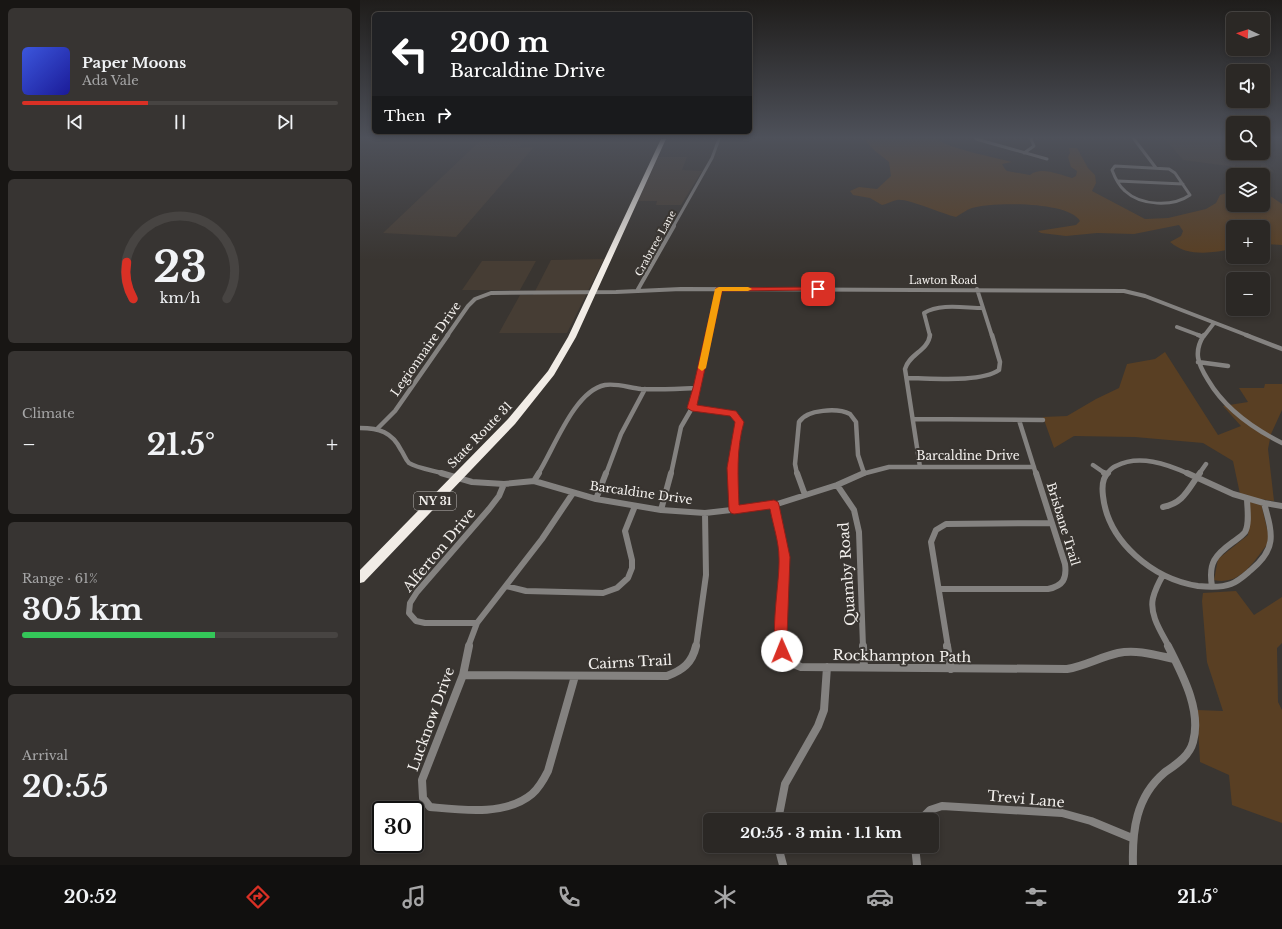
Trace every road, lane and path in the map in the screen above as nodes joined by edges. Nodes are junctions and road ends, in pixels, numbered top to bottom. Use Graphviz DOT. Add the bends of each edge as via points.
graph roads {
  1 [pos="645,179"];
  2 [pos="700,179"];
  3 [pos="1179,179"];
  4 [pos="1118,181"];
  5 [pos="1183,184"];
  6 [pos="719,289"];
  7 [pos="977,289"];
  8 [pos="637,291"];
  9 [pos="593,292"];
  10 [pos="983,308"];
  11 [pos="1214,323"];
  12 [pos="1177,326"];
  13 [pos="1203,337"];
  14 [pos="1282,349"];
  15 [pos="1198,362"];
  16 [pos="1228,366"];
  17 [pos="907,378"];
  18 [pos="698,388"];
  19 [pos="645,389"];
  20 [pos="692,408"];
  21 [pos="913,419"];
  22 [pos="1019,420"];
  23 [pos="1043,420"];
  24 [pos="360,428"];
  25 [pos="378,428"];
  26 [pos="1282,443"];
  27 [pos="1206,464"];
  28 [pos="1093,465"];
  29 [pos="920,467"];
  30 [pos="1034,467"];
  31 [pos="864,473"];
  32 [pos="1106,474"];
  33 [pos="457,478"];
  34 [pos="1196,478"];
  35 [pos="534,481"];
  36 [pos="504,484"];
  37 [pos="837,485"];
  38 [pos="573,493"];
  39 [pos="805,495"];
  40 [pos="1247,498"];
  41 [pos="596,499"];
  42 [pos="1264,502"];
  43 [pos="774,505"];
  44 [pos="635,506"];
  45 [pos="1282,506"];
  46 [pos="1163,507"];
  47 [pos="661,510"];
  48 [pos="734,510"];
  49 [pos="705,513"];
  50 [pos="1052,523"];
  51 [pos="1163,575"];
  52 [pos="360,578"];
  53 [pos="506,586"];
  54 [pos="1212,586"];
  55 [pos="939,589"];
  56 [pos="478,623"];
  57 [pos="1174,659"];
  58 [pos="827,667"];
  59 [pos="864,667"];
  60 [pos="951,669"];
  61 [pos="463,675"];
  62 [pos="575,676"];
  63 [pos="779,813"];
  64 [pos="926,813"];
  65 [pos="1132,838"];
  66 [pos="780,853"];
  67 [pos="916,853"];
  68 [pos="783,865"];
  69 [pos="917,865"];
  70 [pos="1133,865"];
  1 -- 9 [label="highway, NY 31"];
  2 -- 8 [label="street, Crabtree Lane"];
  3 -- 5 [label="street"];
  4 -- 5 [label="street"];
  4 -- 5 [label="street" via="1132,197 1161,203 1176,202 1189,197 1189,192"];
  6 -- 7 [label="street, Lawton Road"];
  6 -- 8 [label="street, Lawton Road"];
  6 -- 18 [label="street"];
  7 -- 10 [label="street"];
  7 -- 11 [label="street, Lawton Road" via="1124,291 1145,296"];
  8 -- 9 [label="street, Lawton Road"];
  9 -- 25 [label="street, Legionnaire Drive" via="499,292 475,299 395,411"];
  9 -- 33 [label="highway, State Route 31 / NY 31" via="562,357 550,376 520,412"];
  10 -- 17 [label="street" via="926,310 923,316 929,327 930,339 909,359 905,369"];
  10 -- 17 [label="street" via="1000,362 999,370 995,374 979,378"];
  11 -- 13 [label="street"];
  11 -- 14 [label="street, Lawton Road"];
  12 -- 13 [label="street"];
  13 -- 15 [label="street" via="1198,350"];
  15 -- 16 [label="street"];
  15 -- 26 [label="street" via="1228,407 1257,430"];
  17 -- 21 [label="street"];
  18 -- 19 [label="street"];
  18 -- 20 [label="street"];
  19 -- 35 [label="street" via="606,385 597,387 587,394 562,428"];
  19 -- 41 [label="street" via="621,434"];
  20 -- 47 [label="street" via="681,426 670,482"];
  20 -- 48 [label="street" via="733,413 740,422 732,468"];
  21 -- 22 [label="street"];
  21 -- 29 [label="street"];
  22 -- 23 [label="street"];
  22 -- 30 [label="street, Brisbane Trail"];
  24 -- 25 [label="street"];
  25 -- 33 [label="street, Barcaldine Drive" via="393,438 411,464"];
  27 -- 34 [label="street"];
  28 -- 32 [label="street"];
  29 -- 30 [label="street, Barcaldine Drive"];
  29 -- 31 [label="street, Barcaldine Drive" via="889,467"];
  30 -- 50 [label="street, Brisbane Trail"];
  31 -- 37 [label="street, Barcaldine Drive"];
  31 -- 39 [label="street" via="857,455 855,419 841,411 806,414 798,425 796,464"];
  32 -- 34 [label="street" via="1123,463 1144,460 1166,465"];
  32 -- 51 [label="street" via="1102,485 1102,499 1116,532 1138,558"];
  33 -- 36 [label="street, Barcaldine Drive" via="472,482"];
  33 -- 52 [label="highway, State Route 31 / NY 31"];
  34 -- 40 [label="street"];
  34 -- 46 [label="street" via="1180,501"];
  35 -- 36 [label="street, Barcaldine Drive"];
  35 -- 38 [label="street, Barcaldine Drive"];
  36 -- 56 [label="street, Alferton Drive" via="489,509 410,603 409,613 416,621"];
  37 -- 39 [label="street, Barcaldine Drive"];
  37 -- 59 [label="street, Quamby Road" via="854,510 859,532"];
  38 -- 41 [label="street, Barcaldine Drive"];
  38 -- 53 [label="street, Lucknow Drive"];
  39 -- 43 [label="street, Barcaldine Drive"];
  40 -- 42 [label="street"];
  40 -- 54 [label="street" via="1246,531 1212,561"];
  41 -- 44 [label="street, Barcaldine Drive"];
  42 -- 45 [label="street"];
  42 -- 54 [label="street" via="1273,540 1267,556 1235,582"];
  43 -- 48 [label="street, Barcaldine Drive"];
  43 -- 58 [label="street, Rockhampton Path" via="785,557 782,651 786,658 801,667"];
  44 -- 47 [label="street, Barcaldine Drive"];
  44 -- 53 [label="street" via="625,531 632,568 628,578 617,588 603,593 526,591"];
  47 -- 49 [label="street, Barcaldine Drive"];
  48 -- 49 [label="street, Barcaldine Drive"];
  49 -- 62 [label="street, Cairns Trail" via="706,575 694,657 681,671 667,676"];
  50 -- 55 [label="street" via="958,523 940,526 931,536"];
  50 -- 55 [label="street, Brisbane Trail" via="1067,575 1061,586 1048,589"];
  51 -- 54 [label="street" via="1189,584"];
  51 -- 57 [label="street" via="1155,591 1152,605"];
  53 -- 56 [label="street, Lucknow Drive"];
  55 -- 60 [label="street"];
  56 -- 61 [label="street, Lucknow Drive" via="468,648"];
  57 -- 60 [label="street, Rockhampton Path" via="1128,652 1117,653 1080,668"];
  57 -- 65 [label="street" via="1193,710 1194,736 1185,757 1158,779 1147,792 1136,815"];
  58 -- 59 [label="street, Rockhampton Path"];
  58 -- 63 [label="street" via="824,710 818,726 787,780"];
  59 -- 60 [label="street, Rockhampton Path"];
  61 -- 62 [label="street, Cairns Trail"];
  61 -- 62 [label="street, Lucknow Drive" via="422,780 424,798 430,807 497,808 530,796 548,771"];
  64 -- 65 [label="street, Trevi Lane" via="931,808 942,806 1062,813 1091,821"];
  65 -- 70 [label="street"];
  66 -- 68 [label="street"];
  67 -- 69 [label="street"];
}
